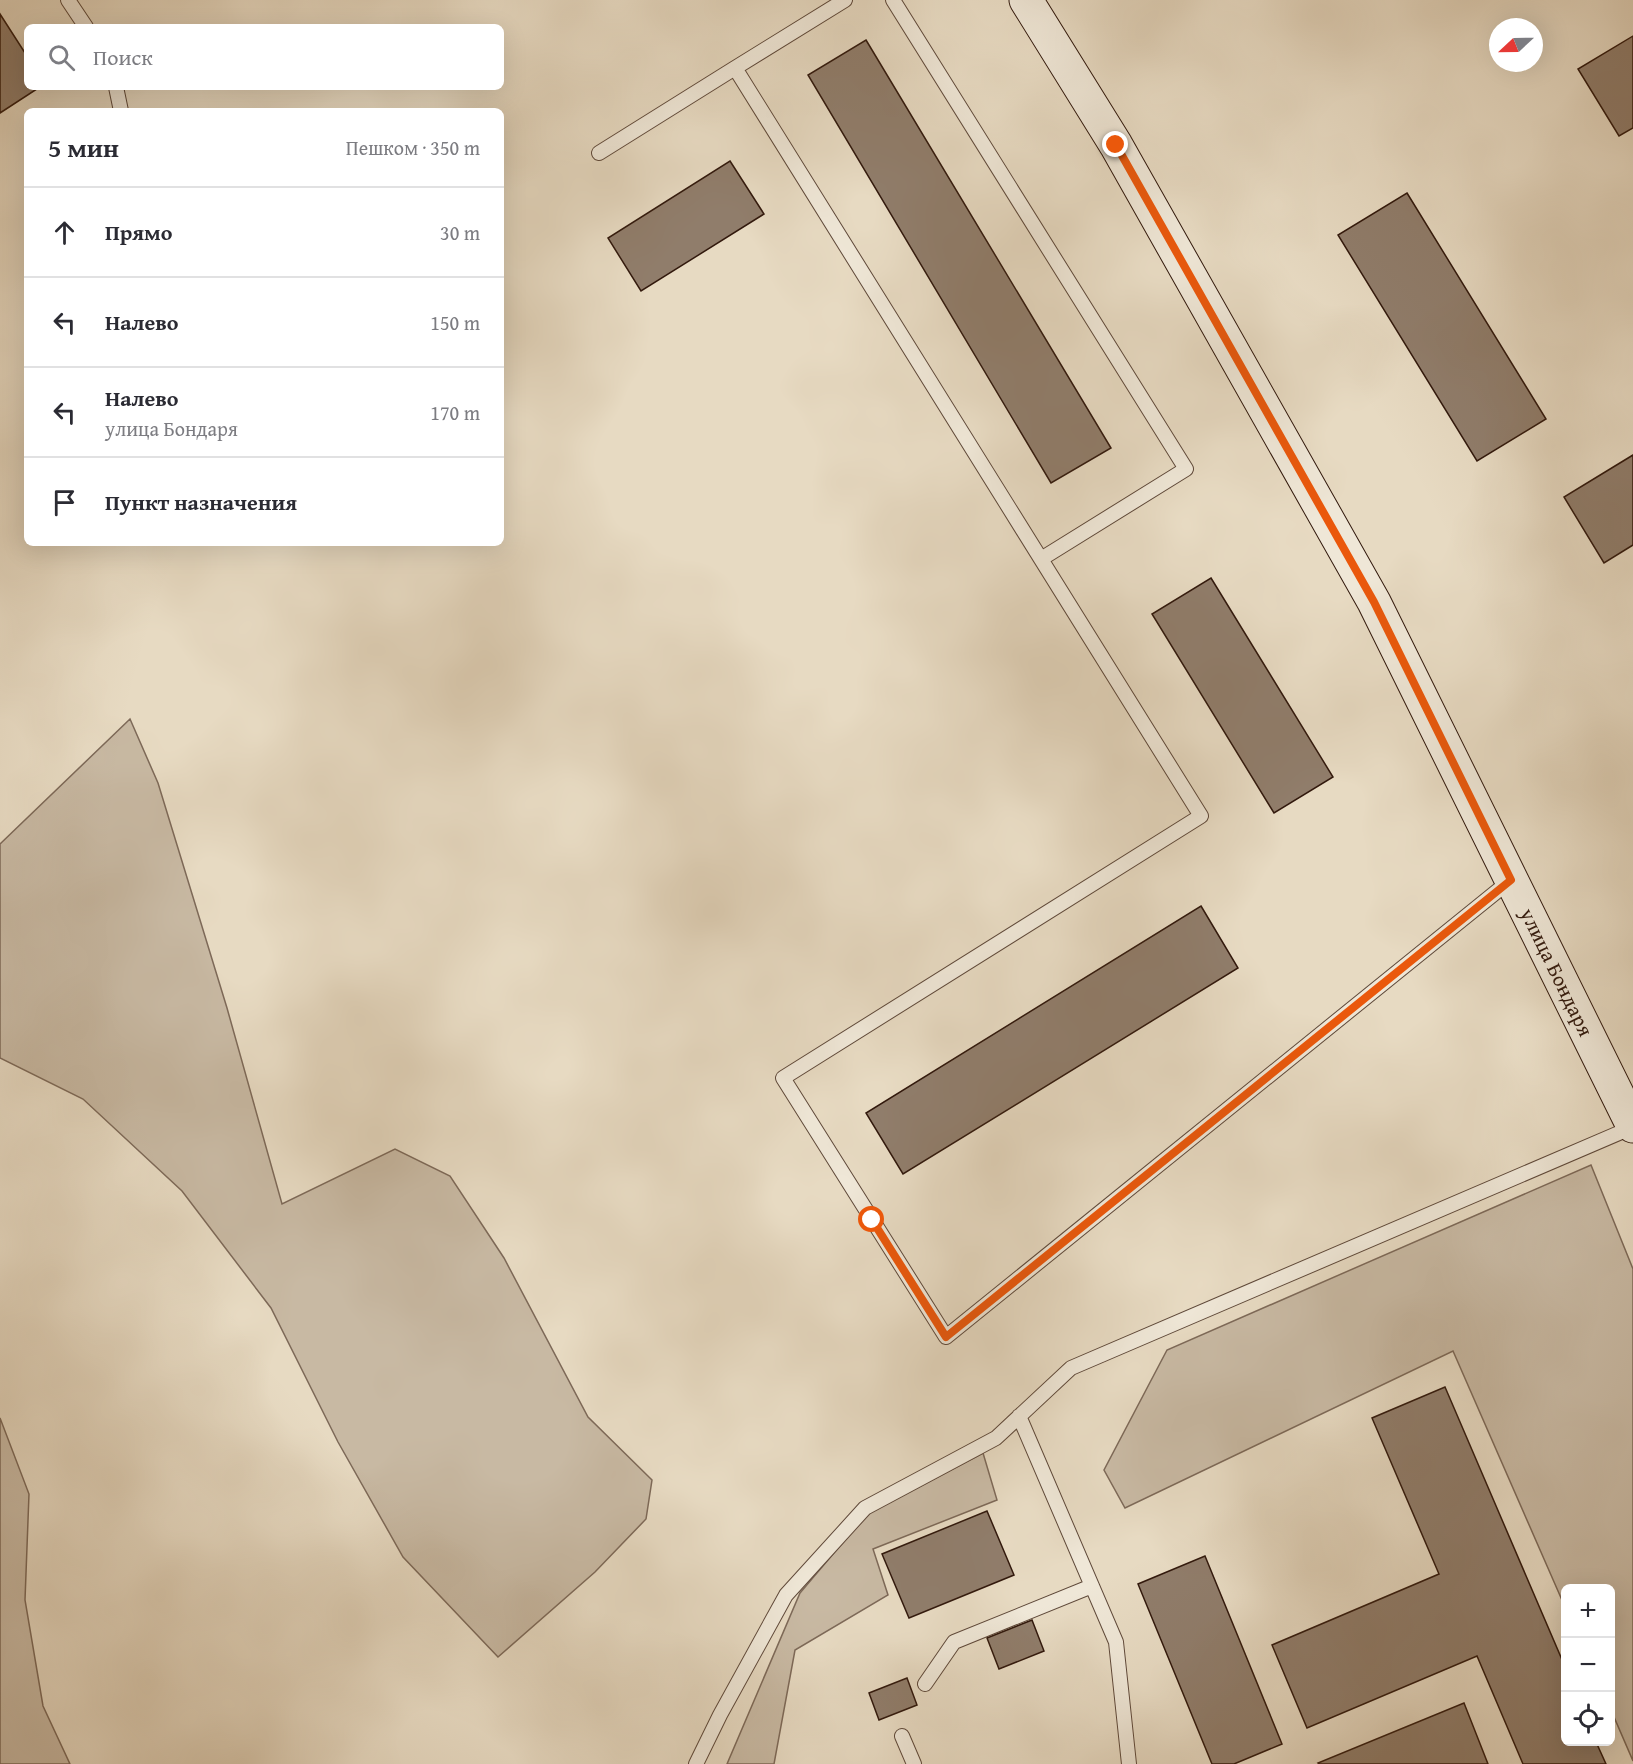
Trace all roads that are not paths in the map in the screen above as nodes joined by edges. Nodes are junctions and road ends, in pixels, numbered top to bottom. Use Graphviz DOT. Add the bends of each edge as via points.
graph roads {
  1 [pos="68,0"];
  2 [pos="845,0"];
  3 [pos="893,0"];
  4 [pos="1026,0"];
  5 [pos="84,24"];
  6 [pos="735,68"];
  7 [pos="117,90"];
  8 [pos="120,108"];
  9 [pos="599,153"];
  10 [pos="1041,560"];
  11 [pos="1511,880"];
  12 [pos="1633,1127"];
  13 [pos="1019,1416"];
  14 [pos="1092,1586"];
  15 [pos="925,1684"];
  16 [pos="902,1736"];
  17 [pos="696,1764"];
  18 [pos="914,1764"];
  19 [pos="1129,1764"];
  1 -- 5 [label="lane"];
  2 -- 6 [label="lane"];
  3 -- 10 [label="lane" via="1186,469"];
  4 -- 11 [label="main road, улица Бондаря" via="1116,145 1374,602"];
  6 -- 9 [label="lane"];
  6 -- 10 [label="lane"];
  7 -- 8 [label="lane"];
  10 -- 11 [label="lane" via="1201,816 783,1078 946,1337"];
  11 -- 12 [label="main road, улица Бондаря"];
  12 -- 13 [label="lane" via="1071,1368"];
  13 -- 14 [label="lane"];
  13 -- 17 [label="lane" via="996,1438 865,1508 786,1595"];
  14 -- 15 [label="lane" via="954,1642"];
  14 -- 19 [label="lane" via="1116,1642"];
  16 -- 18 [label="lane"];
}
